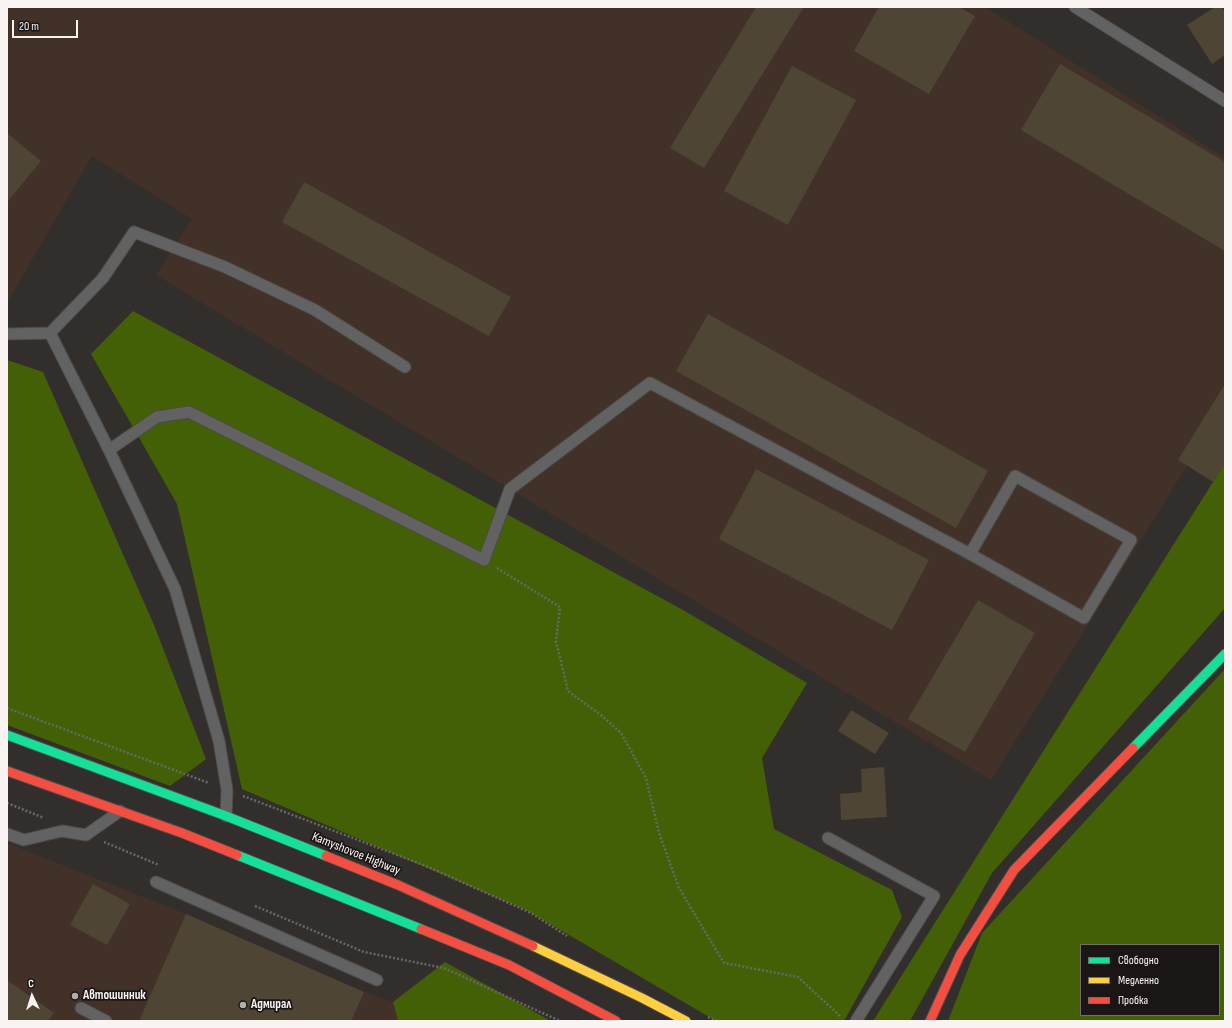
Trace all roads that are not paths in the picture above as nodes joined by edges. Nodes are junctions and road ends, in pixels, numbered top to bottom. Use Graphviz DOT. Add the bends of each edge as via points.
graph roads {
  1 [pos="1075,7"];
  2 [pos="1225,101"];
  3 [pos="50,333"];
  4 [pos="7,334"];
  5 [pos="405,367"];
  6 [pos="110,450"];
  7 [pos="970,554"];
  8 [pos="1225,654"];
  9 [pos="7,735"];
  10 [pos="7,771"];
  11 [pos="120,811"];
  12 [pos="226,816"];
  13 [pos="7,834"];
  14 [pos="828,838"];
  15 [pos="156,882"];
  16 [pos="377,980"];
  17 [pos="81,1008"];
  18 [pos="106,1021"];
  19 [pos="616,1021"];
  20 [pos="686,1021"];
  21 [pos="856,1021"];
  22 [pos="930,1021"];
  1 -- 2 [label="lane"];
  3 -- 4 [label="lane"];
  3 -- 5 [label="lane" via="103,278 134,232 225,267 315,310"];
  3 -- 6 [label="lane"];
  6 -- 7 [label="lane" via="157,418 189,412 484,560 510,489 650,383"];
  6 -- 12 [label="lane" via="175,589 219,741 227,790"];
  7 -- 7 [label="lane" via="1084,618 1131,540 1015,476"];
  8 -- 22 [label="main road" via="1014,870 960,955"];
  9 -- 12 [label="main road, Kamyshovoe Highway"];
  10 -- 11 [label="main road"];
  11 -- 13 [label="lane" via="86,835 62,831 24,840"];
  11 -- 19 [label="main road" via="189,836 509,965"];
  12 -- 20 [label="main road, Kamyshovoe Highway" via="398,885 530,945"];
  14 -- 21 [label="lane" via="934,896"];
  15 -- 16 [label="lane"];
  17 -- 18 [label="lane"];
}
